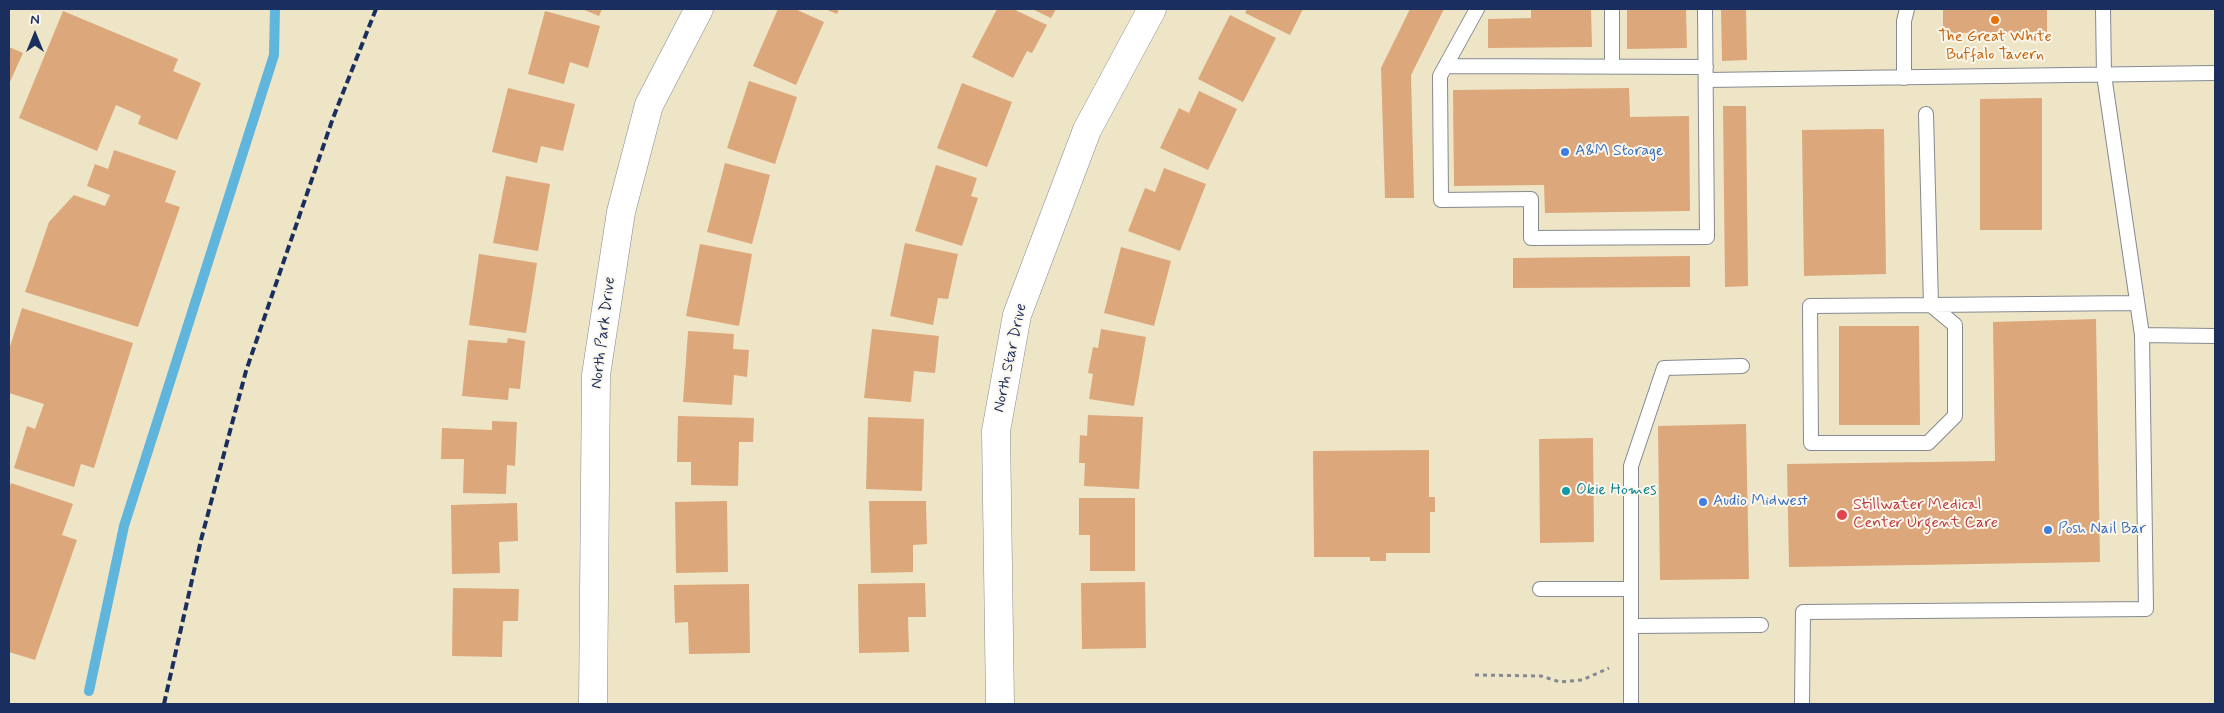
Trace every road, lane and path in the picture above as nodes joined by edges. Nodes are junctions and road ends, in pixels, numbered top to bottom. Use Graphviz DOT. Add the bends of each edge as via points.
graph roads {
  1 [pos="699,9"];
  2 [pos="1152,9"];
  3 [pos="1477,9"];
  4 [pos="1612,9"];
  5 [pos="1706,9"];
  6 [pos="1907,9"];
  7 [pos="2103,9"];
  8 [pos="1446,66"];
  9 [pos="1612,67"];
  10 [pos="2215,73"];
  11 [pos="1706,74"];
  12 [pos="2104,75"];
  13 [pos="1904,78"];
  14 [pos="1926,114"];
  15 [pos="2137,302"];
  16 [pos="1931,305"];
  17 [pos="2142,335"];
  18 [pos="2215,336"];
  19 [pos="1742,366"];
  20 [pos="1540,589"];
  21 [pos="1630,589"];
  22 [pos="1761,625"];
  23 [pos="1631,626"];
  24 [pos="1631,660"];
  25 [pos="1476,675"];
  26 [pos="593,704"];
  27 [pos="1000,704"];
  28 [pos="1631,704"];
  29 [pos="1802,704"];
  1 -- 26 [label="street, North Park Drive" via="649,105 621,212 596,375"];
  2 -- 27 [label="street, North Star Drive" via="1087,130 1016,315 996,431"];
  3 -- 8 [label="lane"];
  4 -- 9 [label="lane"];
  5 -- 11 [label="lane"];
  6 -- 13 [label="lane"];
  7 -- 12 [label="lane"];
  8 -- 9 [label="lane"];
  8 -- 11 [label="lane" via="1440,76 1441,200 1531,199 1531,238 1707,237"];
  9 -- 11 [label="lane"];
  10 -- 12 [label="lane"];
  11 -- 13 [label="lane"];
  12 -- 13 [label="lane"];
  12 -- 15 [label="lane"];
  14 -- 16 [label="lane"];
  15 -- 16 [label="lane"];
  15 -- 17 [label="lane"];
  16 -- 16 [label="lane" via="1810,306 1811,443 1928,443 1955,416 1955,325"];
  17 -- 18 [label="lane"];
  17 -- 29 [label="lane" via="2146,609 1803,612"];
  19 -- 21 [label="lane" via="1664,368 1631,466"];
  20 -- 21 [label="lane"];
  21 -- 23 [label="lane"];
  22 -- 23 [label="lane"];
  23 -- 24 [label="lane"];
  24 -- 25 [label="path" via="1575,681 1560,682 1541,676"];
  24 -- 28 [label="lane"];
}
